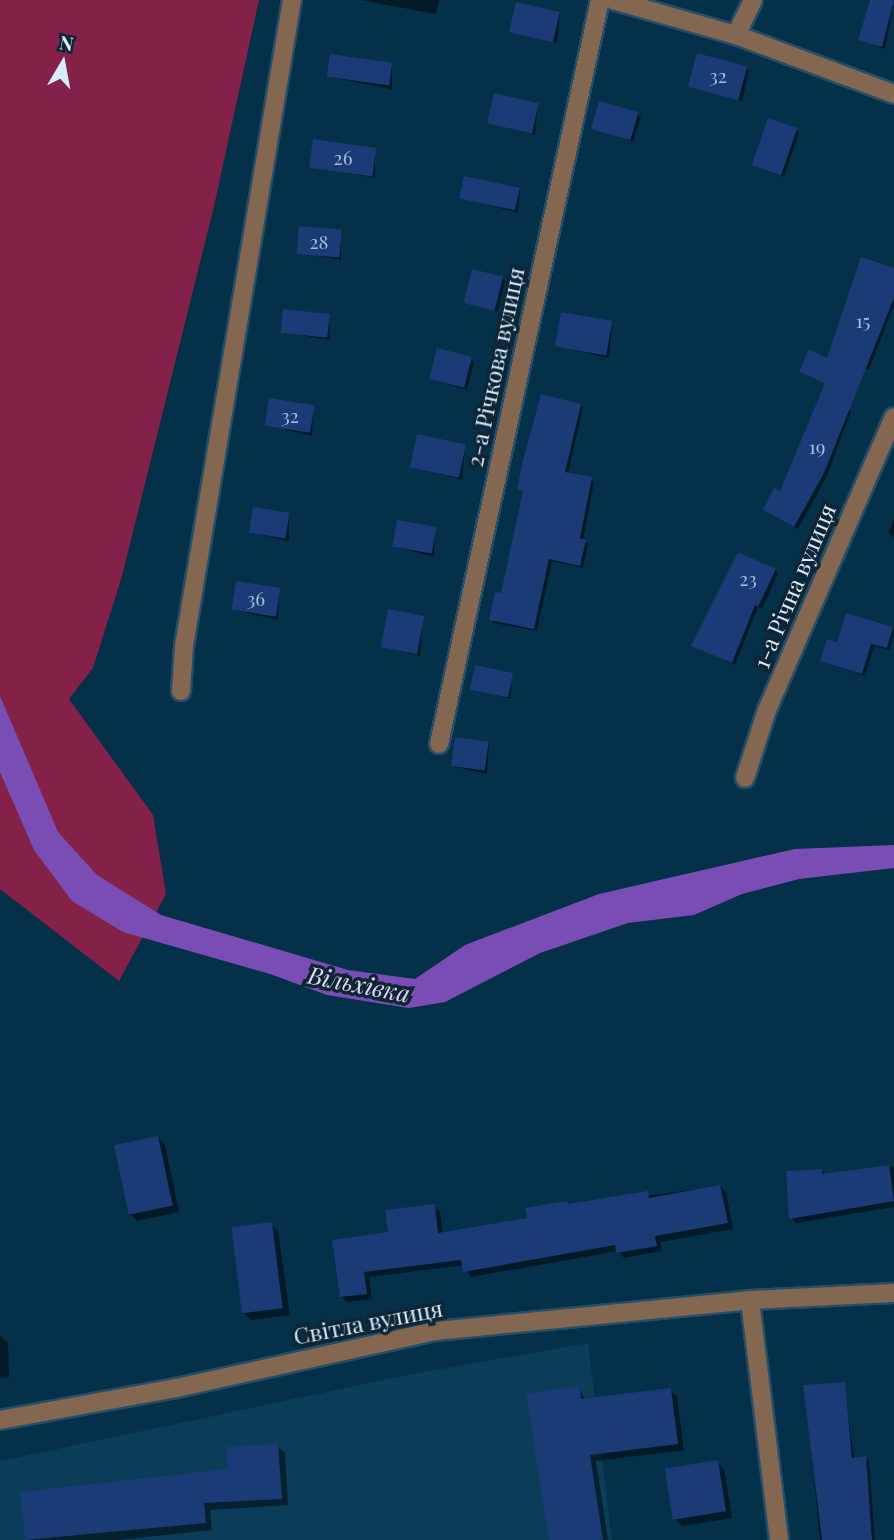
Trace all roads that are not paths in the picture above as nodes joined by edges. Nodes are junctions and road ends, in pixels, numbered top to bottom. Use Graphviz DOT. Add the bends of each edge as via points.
graph roads {
  1 [pos="292,0"];
  2 [pos="600,0"];
  3 [pos="613,0"];
  4 [pos="752,0"];
  5 [pos="736,35"];
  6 [pos="894,94"];
  7 [pos="894,417"];
  8 [pos="181,691"];
  9 [pos="439,744"];
  10 [pos="745,778"];
  11 [pos="894,1293"];
  12 [pos="750,1300"];
  13 [pos="0,1420"];
  14 [pos="779,1540"];
  1 -- 8 [label="street" via="186,632"];
  2 -- 9 [label="street, 2-а Річкова вулиця"];
  3 -- 5 [label="street"];
  4 -- 5 [label="street"];
  5 -- 6 [label="street"];
  7 -- 10 [label="street, 1-а Річна вулиця" via="767,710"];
  11 -- 12 [label="street, Світла вулиця"];
  12 -- 13 [label="street, Світла вулиця" via="436,1331 176,1388"];
  12 -- 14 [label="street"];
}
